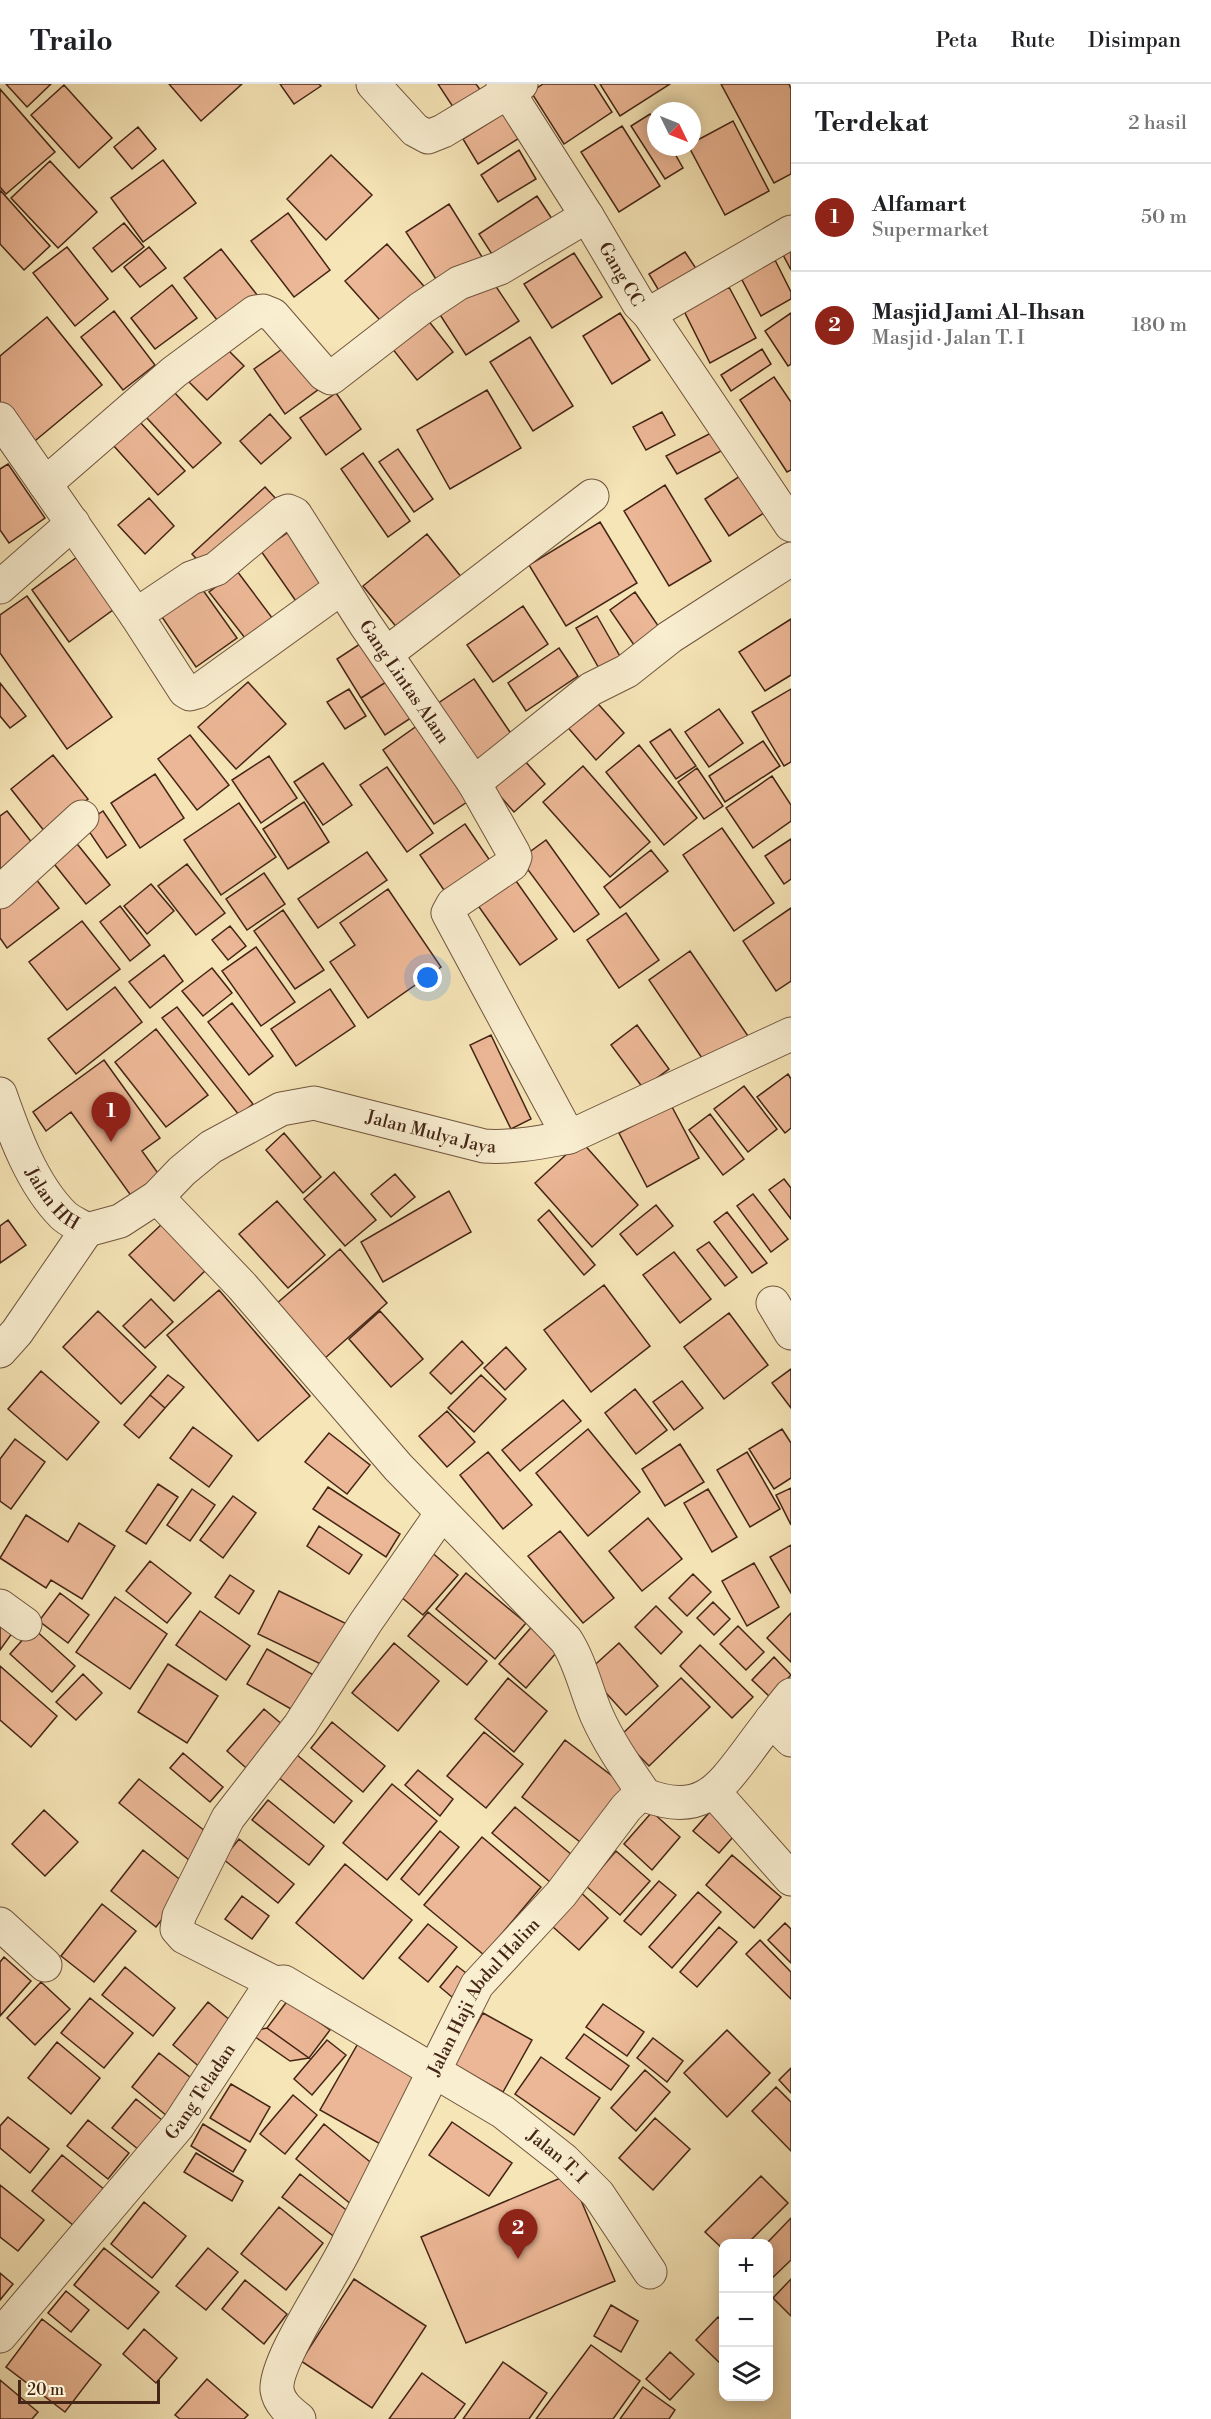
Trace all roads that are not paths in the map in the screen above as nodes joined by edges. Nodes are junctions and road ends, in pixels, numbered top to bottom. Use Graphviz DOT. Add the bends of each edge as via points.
graph roads {
  1 [pos="373,84"];
  2 [pos="511,87"];
  3 [pos="587,216"];
  4 [pos="791,232"];
  5 [pos="649,314"];
  6 [pos="0,419"];
  7 [pos="45,484"];
  8 [pos="592,496"];
  9 [pos="73,523"];
  10 [pos="791,525"];
  11 [pos="791,559"];
  12 [pos="0,587"];
  13 [pos="341,588"];
  14 [pos="135,615"];
  15 [pos="386,654"];
  16 [pos="474,783"];
  17 [pos="82,817"];
  18 [pos="0,892"];
  19 [pos="791,1034"];
  20 [pos="0,1094"];
  21 [pos="569,1137"];
  22 [pos="157,1197"];
  23 [pos="87,1230"];
  24 [pos="773,1303"];
  25 [pos="791,1333"];
  26 [pos="0,1351"];
  27 [pos="442,1513"];
  28 [pos="784,1718"];
  29 [pos="714,1792"];
  30 [pos="645,1796"];
  31 [pos="791,1879"];
  32 [pos="0,1924"];
  33 [pos="45,1965"];
  34 [pos="275,1983"];
  35 [pos="435,2070"];
  36 [pos="650,2272"];
  37 [pos="0,2337"];
  38 [pos="289,2409"];
  1 -- 2 [label="street" via="415,130 428,137"];
  2 -- 3 [label="street, Gang CC"];
  3 -- 5 [label="street, Gang CC" via="639,304"];
  3 -- 7 [label="street" via="500,268 459,283 331,378 273,315 255,312 174,372"];
  4 -- 5 [label="street, Gang CC"];
  5 -- 10 [label="street"];
  6 -- 7 [label="street"];
  7 -- 9 [label="street"];
  8 -- 15 [label="street"];
  9 -- 12 [label="street"];
  9 -- 14 [label="street"];
  11 -- 16 [label="street" via="670,637 627,671 591,689"];
  13 -- 14 [label="street, Gang Lintas Alam" via="295,514 288,511 216,569 191,578"];
  13 -- 14 [label="street" via="197,693 190,694"];
  13 -- 15 [label="street, Gang Lintas Alam"];
  15 -- 16 [label="street, Gang Lintas Alam"];
  16 -- 21 [label="street, Gang Lintas Alam" via="515,857 512,864 453,904 448,913"];
  17 -- 18 [label="street"];
  19 -- 21 [label="street, Jalan Mulya Jaya"];
  20 -- 23 [label="street, Jalan HH" via="15,1136 51,1200 64,1216"];
  21 -- 22 [label="street, Jalan Mulya Jaya" via="502,1148 484,1146 314,1103 281,1109 210,1147"];
  22 -- 23 [label="street, Jalan Mulya Jaya" via="120,1221"];
  22 -- 27 [label="street" via="242,1286"];
  23 -- 26 [label="street"];
  24 -- 25 [label="street"];
  27 -- 30 [label="street" via="566,1640 597,1717"];
  27 -- 34 [label="street" via="300,1725 228,1818 179,1916 177,1929 184,1937"];
  28 -- 29 [label="street"];
  29 -- 30 [label="street" via="687,1803 665,1803"];
  29 -- 31 [label="street"];
  30 -- 35 [label="street, Jalan Haji Abdul Halim" via="626,1808 561,1894 477,1985"];
  32 -- 33 [label="street"];
  34 -- 35 [label="street" via="284,1982"];
  34 -- 37 [label="street, Gang Teladan" via="178,2126"];
  35 -- 36 [label="street, Jalan T. I" via="503,2112 564,2160 598,2194"];
  35 -- 38 [label="street, Jalan Haji Abdul Halim" via="339,2263 295,2338 277,2387"];
}
